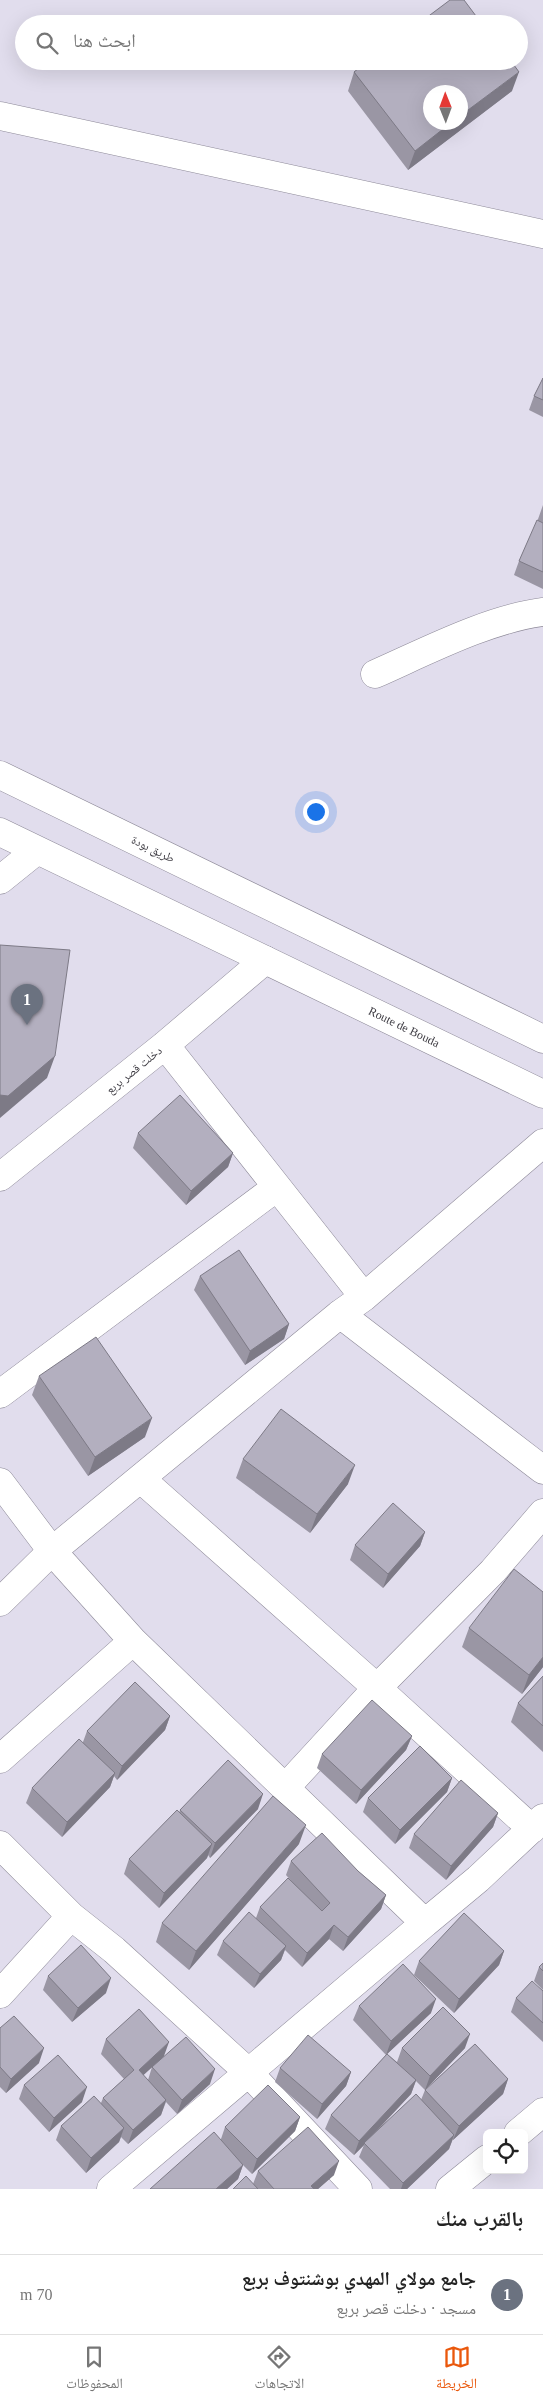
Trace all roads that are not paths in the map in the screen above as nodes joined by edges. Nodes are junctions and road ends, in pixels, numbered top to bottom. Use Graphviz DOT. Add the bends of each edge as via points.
graph roads {
  1 [pos="0,116"];
  2 [pos="543,234"];
  3 [pos="543,612"];
  4 [pos="375,674"];
  5 [pos="0,775"];
  6 [pos="0,832"];
  7 [pos="36,850"];
  8 [pos="0,880"];
  9 [pos="265,960"];
  10 [pos="543,1039"];
  11 [pos="165,1045"];
  12 [pos="543,1094"];
  13 [pos="543,1143"];
  14 [pos="0,1177"];
  15 [pos="277,1186"];
  16 [pos="364,1297"];
  17 [pos="340,1314"];
  18 [pos="0,1394"];
  19 [pos="543,1470"];
  20 [pos="140,1479"];
  21 [pos="0,1482"];
  22 [pos="543,1513"];
  23 [pos="52,1551"];
  24 [pos="0,1602"];
  25 [pos="133,1641"];
  26 [pos="377,1688"];
  27 [pos="0,1759"];
  28 [pos="286,1787"];
  29 [pos="537,1824"];
  30 [pos="0,1845"];
  31 [pos="71,1916"];
  32 [pos="425,1923"];
  33 [pos="0,1994"];
  34 [pos="248,2072"];
  35 [pos="543,2112"];
  36 [pos="523,2129"];
  37 [pos="483,2161"];
  38 [pos="111,2189"];
  39 [pos="358,2189"];
  40 [pos="450,2189"];
  1 -- 2 [label="street"];
  3 -- 4 [label="street" via="527,614 449,641"];
  5 -- 10 [label="street, طريق بودة"];
  6 -- 7 [label="street"];
  7 -- 8 [label="street"];
  7 -- 9 [label="street"];
  9 -- 11 [label="street, دخلت قصر بربع"];
  9 -- 12 [label="street, Route de Bouda"];
  11 -- 14 [label="street, دخلت قصر بربع"];
  11 -- 15 [label="street"];
  13 -- 16 [label="street"];
  15 -- 16 [label="street"];
  15 -- 18 [label="street"];
  16 -- 17 [label="street"];
  17 -- 19 [label="street"];
  17 -- 20 [label="street"];
  20 -- 23 [label="street"];
  20 -- 26 [label="street"];
  21 -- 23 [label="street"];
  22 -- 26 [label="street" via="493,1571"];
  23 -- 24 [label="street"];
  23 -- 25 [label="street"];
  25 -- 27 [label="street"];
  25 -- 28 [label="street"];
  26 -- 28 [label="street"];
  26 -- 29 [label="street"];
  28 -- 32 [label="street"];
  29 -- 32 [label="street"];
  30 -- 31 [label="street"];
  31 -- 33 [label="street"];
  31 -- 34 [label="street" via="114,1950"];
  32 -- 34 [label="street"];
  34 -- 38 [label="street"];
  34 -- 39 [label="street"];
  35 -- 36 [label="street"];
  37 -- 40 [label="street"];
}
